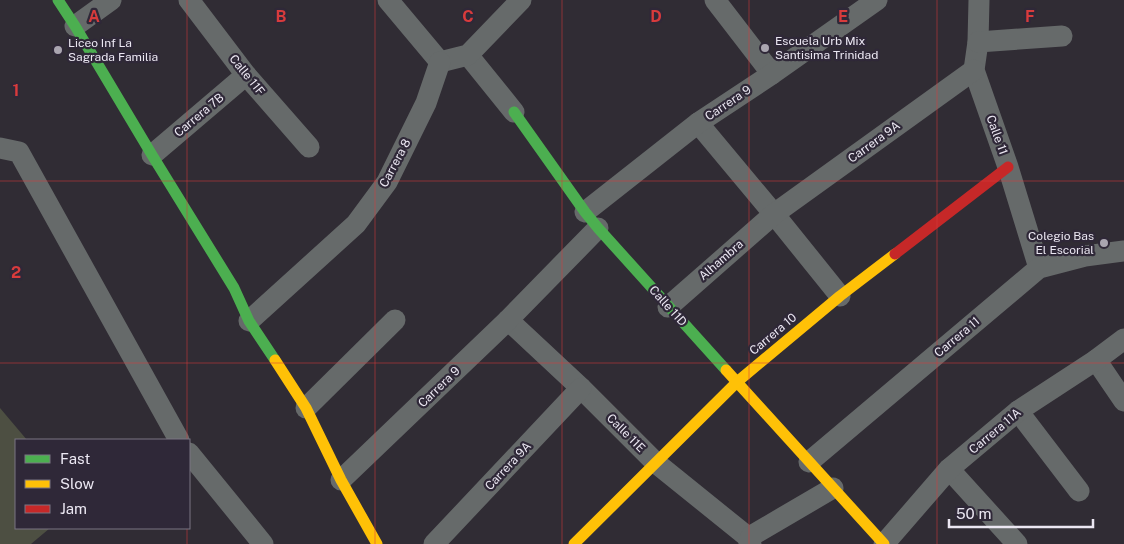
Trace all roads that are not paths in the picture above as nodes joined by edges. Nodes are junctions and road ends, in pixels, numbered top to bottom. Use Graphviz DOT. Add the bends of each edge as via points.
graph roads {
  1 [pos="58,0"];
  2 [pos="110,0"];
  3 [pos="189,0"];
  4 [pos="388,0"];
  5 [pos="521,0"];
  6 [pos="715,0"];
  7 [pos="979,0"];
  8 [pos="866,3"];
  9 [pos="75,26"];
  10 [pos="1062,36"];
  11 [pos="978,42"];
  12 [pos="468,55"];
  13 [pos="440,62"];
  14 [pos="974,70"];
  15 [pos="772,74"];
  16 [pos="246,75"];
  17 [pos="514,112"];
  18 [pos="698,123"];
  19 [pos="309,147"];
  20 [pos="0,148"];
  21 [pos="152,155"];
  22 [pos="1008,167"];
  23 [pos="774,214"];
  24 [pos="591,220"];
  25 [pos="1124,251"];
  26 [pos="1039,268"];
  27 [pos="840,296"];
  28 [pos="668,307"];
  29 [pos="395,320"];
  30 [pos="508,320"];
  31 [pos="249,321"];
  32 [pos="1124,339"];
  33 [pos="1096,360"];
  34 [pos="736,382"];
  35 [pos="581,388"];
  36 [pos="1124,401"];
  37 [pos="306,408"];
  38 [pos="1018,411"];
  39 [pos="178,439"];
  40 [pos="190,455"];
  41 [pos="809,462"];
  42 [pos="656,463"];
  43 [pos="949,469"];
  44 [pos="341,480"];
  45 [pos="833,488"];
  46 [pos="1079,491"];
  47 [pos="750,539"];
  48 [pos="263,544"];
  49 [pos="377,544"];
  50 [pos="434,544"];
  51 [pos="574,544"];
  52 [pos="884,544"];
  53 [pos="1017,544"];
  1 -- 9 [label="street"];
  2 -- 9 [label="street"];
  3 -- 16 [label="street, Calle 11F"];
  4 -- 13 [label="street"];
  5 -- 12 [label="street"];
  6 -- 15 [label="street"];
  7 -- 11 [label="street, Calle 11"];
  8 -- 15 [label="street, Carrera 9"];
  9 -- 21 [label="street"];
  10 -- 11 [label="street"];
  11 -- 14 [label="street, Calle 11"];
  12 -- 13 [label="street"];
  12 -- 17 [label="street, Calle 11D"];
  13 -- 31 [label="street, Carrera 8" via="426,103 387,182 356,224"];
  14 -- 22 [label="street, Calle 11"];
  14 -- 23 [label="street, Carrera 9A"];
  15 -- 18 [label="street, Carrera 9"];
  16 -- 19 [label="street, Calle 11F"];
  16 -- 21 [label="street, Carrera 7B"];
  17 -- 24 [label="street, Calle 11D"];
  18 -- 23 [label="street"];
  18 -- 24 [label="street, Carrera 9"];
  20 -- 39 [label="street" via="19,152"];
  21 -- 31 [label="street" via="234,288"];
  22 -- 26 [label="street, Calle 11"];
  22 -- 27 [label="street, Carrera 10"];
  23 -- 27 [label="street"];
  23 -- 28 [label="street, Alhambra"];
  24 -- 28 [label="street, Calle 11D"];
  24 -- 30 [label="street, Carrera 9"];
  25 -- 26 [label="street, Carrera 11" via="1085,256"];
  26 -- 41 [label="street, Carrera 11"];
  27 -- 34 [label="street, Carrera 10"];
  28 -- 34 [label="street, Calle 11D"];
  29 -- 37 [label="street"];
  30 -- 35 [label="street, Calle 11E"];
  30 -- 44 [label="street, Carrera 9"];
  31 -- 37 [label="street"];
  32 -- 33 [label="street, Carrera 11A"];
  33 -- 36 [label="street"];
  33 -- 38 [label="street, Carrera 11A"];
  34 -- 41 [label="street, Calle 11D"];
  34 -- 42 [label="street, Carrera 10"];
  35 -- 42 [label="street, Calle 11E"];
  35 -- 50 [label="street, Carrera 9A"];
  37 -- 44 [label="street"];
  38 -- 43 [label="street, Carrera 11A"];
  38 -- 46 [label="street"];
  40 -- 48 [label="street"];
  41 -- 45 [label="street, Calle 11D"];
  42 -- 47 [label="street, Calle 11E"];
  42 -- 51 [label="street, Carrera 10"];
  43 -- 52 [label="street, Carrera 11A"];
  43 -- 53 [label="street"];
  44 -- 49 [label="street"];
  45 -- 47 [label="street"];
  45 -- 52 [label="street, Calle 11D"];
}
